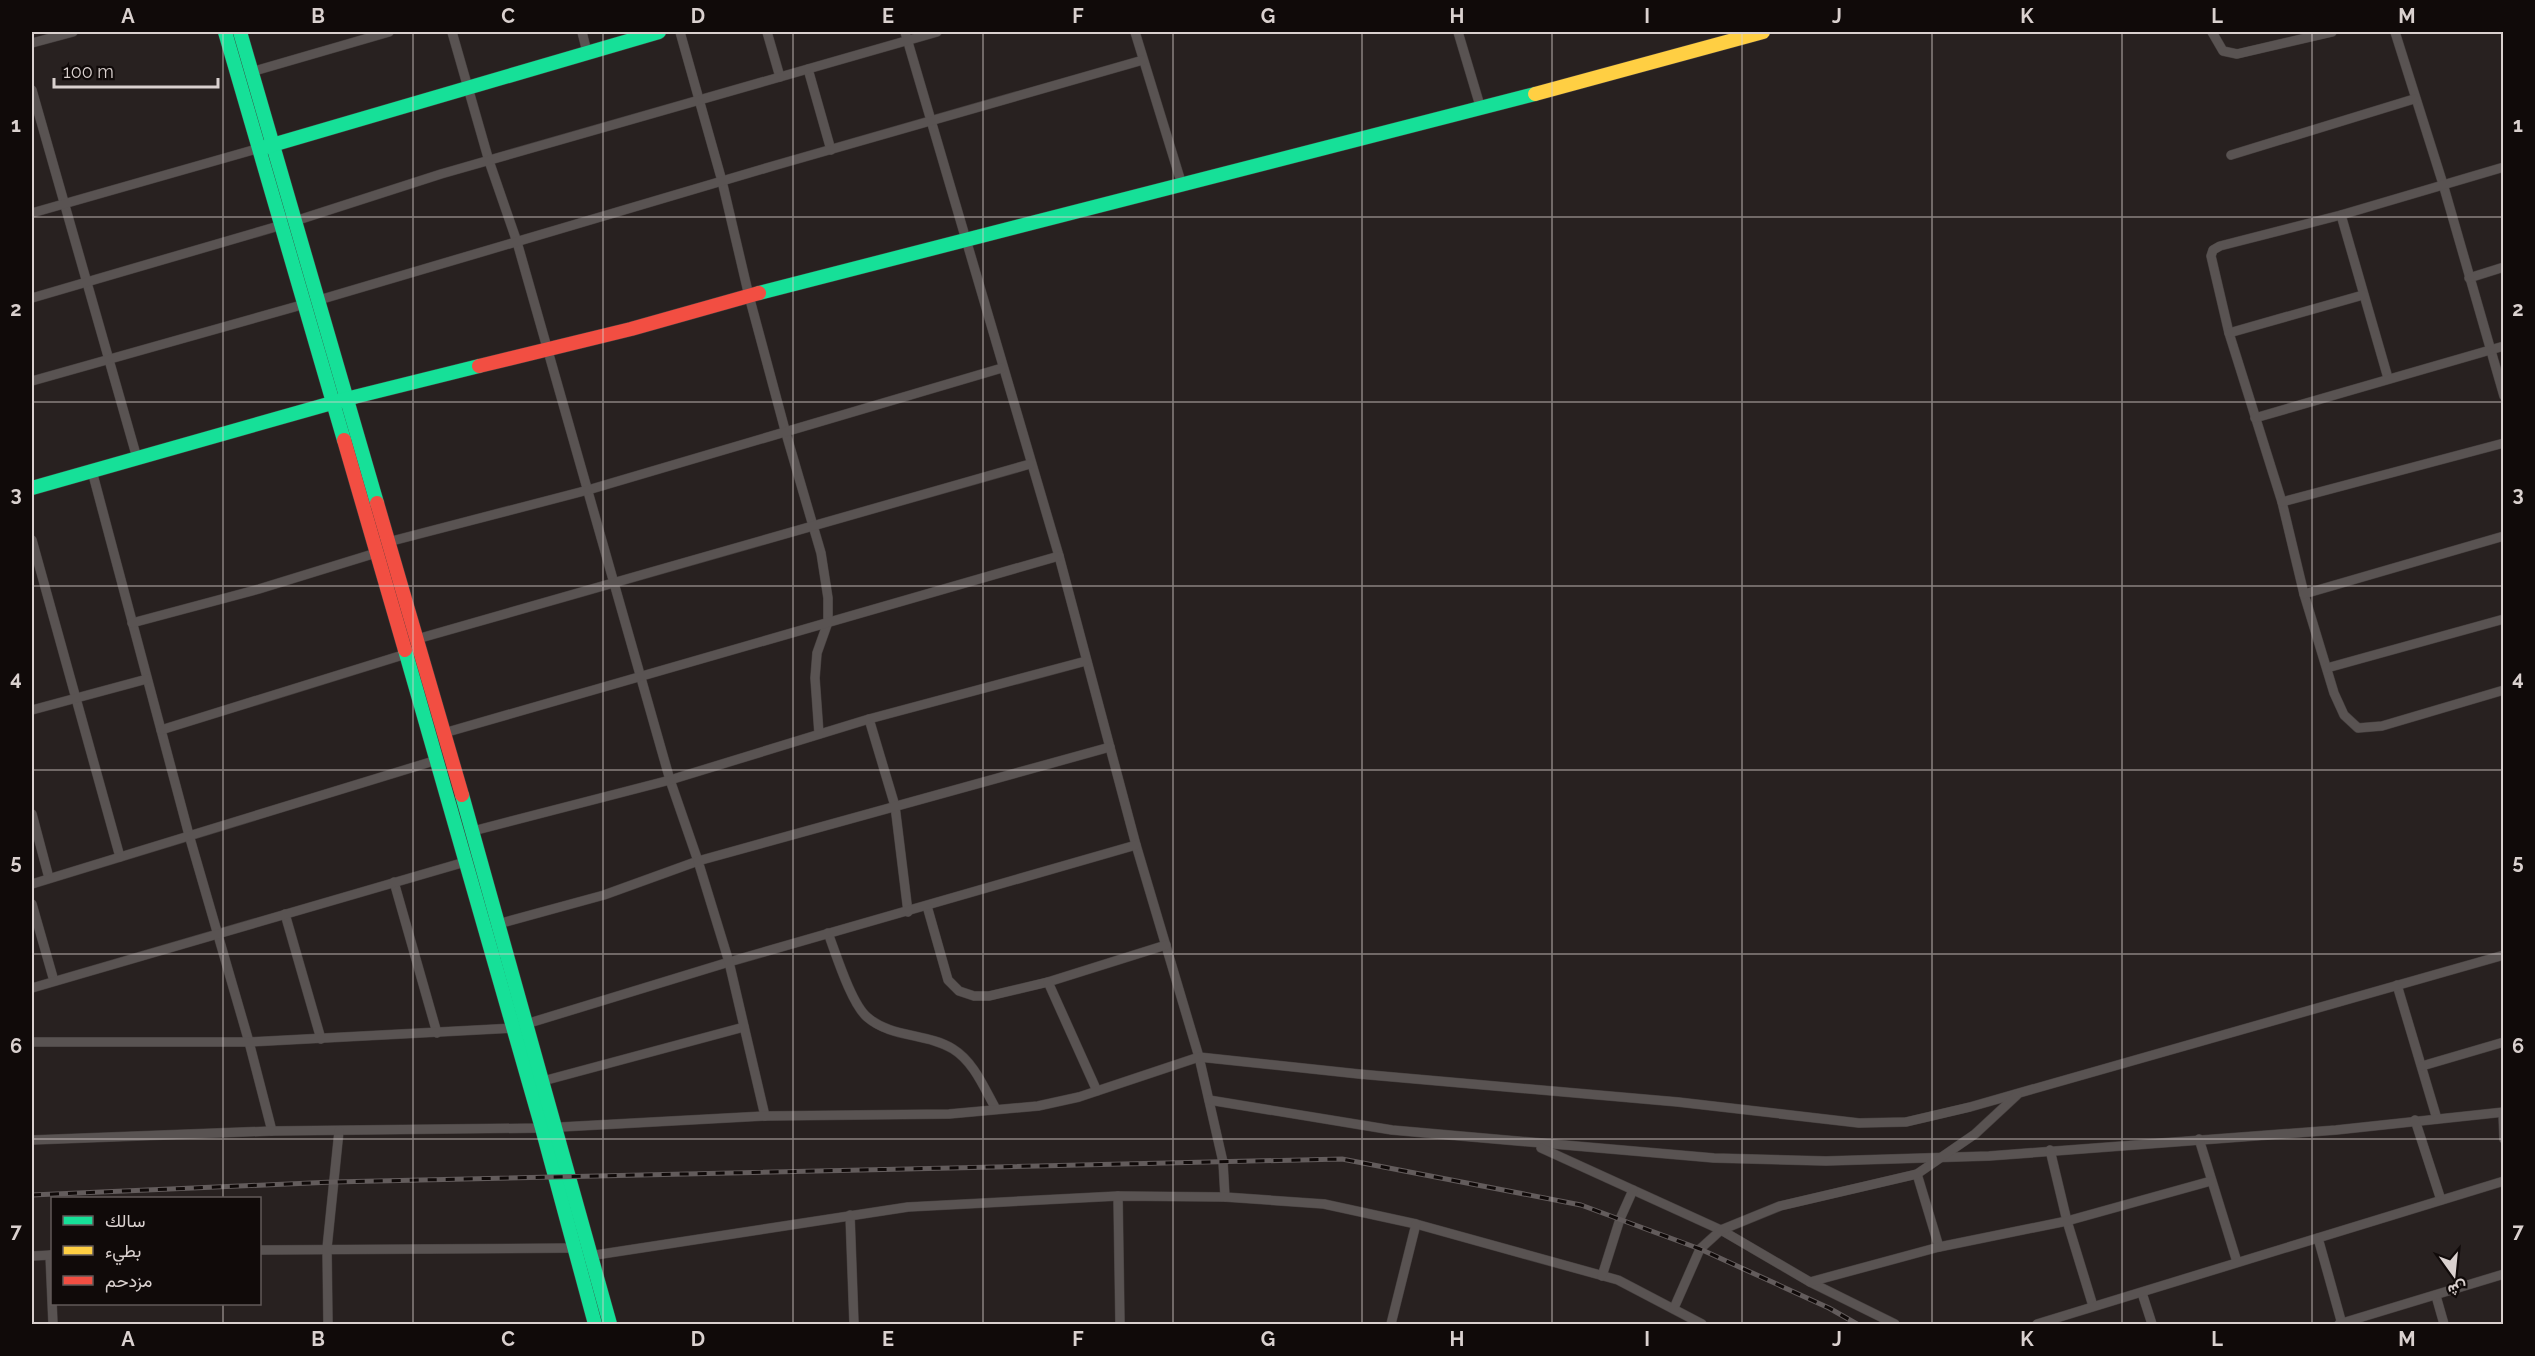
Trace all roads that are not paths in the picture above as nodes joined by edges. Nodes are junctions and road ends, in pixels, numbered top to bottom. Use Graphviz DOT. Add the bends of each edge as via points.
graph roads {
  1 [pos="73,32"];
  2 [pos="225,32"];
  3 [pos="240,32"];
  4 [pos="389,32"];
  5 [pos="452,32"];
  6 [pos="582,32"];
  7 [pos="658,32"];
  8 [pos="680,32"];
  9 [pos="767,32"];
  10 [pos="937,32"];
  11 [pos="1135,32"];
  12 [pos="1458,32"];
  13 [pos="1763,32"];
  14 [pos="2212,32"];
  15 [pos="2332,32"];
  16 [pos="2395,32"];
  17 [pos="907,36"];
  18 [pos="32,44"];
  19 [pos="587,52"];
  20 [pos="1143,60"];
  21 [pos="808,69"];
  22 [pos="251,72"];
  23 [pos="780,77"];
  24 [pos="466,87"];
  25 [pos="32,90"];
  26 [pos="700,99"];
  27 [pos="2414,99"];
  28 [pos="1481,109"];
  29 [pos="931,121"];
  30 [pos="42,123"];
  31 [pos="32,126"];
  32 [pos="266,146"];
  33 [pos="831,150"];
  34 [pos="2230,155"];
  35 [pos="489,161"];
  36 [pos="2504,167"];
  37 [pos="722,181"];
  38 [pos="2443,184"];
  39 [pos="1182,185"];
  40 [pos="64,203"];
  41 [pos="32,213"];
  42 [pos="2341,215"];
  43 [pos="289,223"];
  44 [pos="517,242"];
  45 [pos="965,242"];
  46 [pos="2504,267"];
  47 [pos="2469,278"];
  48 [pos="86,282"];
  49 [pos="2363,295"];
  50 [pos="749,296"];
  51 [pos="32,298"];
  52 [pos="312,302"];
  53 [pos="2229,333"];
  54 [pos="2504,346"];
  55 [pos="2490,349"];
  56 [pos="546,350"];
  57 [pos="107,360"];
  58 [pos="1002,368"];
  59 [pos="2388,378"];
  60 [pos="32,381"];
  61 [pos="2504,396"];
  62 [pos="340,401"];
  63 [pos="2255,418"];
  64 [pos="785,430"];
  65 [pos="2504,443"];
  66 [pos="137,458"];
  67 [pos="1030,464"];
  68 [pos="92,471"];
  69 [pos="32,488"];
  70 [pos="588,490"];
  71 [pos="2282,502"];
  72 [pos="814,526"];
  73 [pos="2504,536"];
  74 [pos="32,540"];
  75 [pos="388,542"];
  76 [pos="376,553"];
  77 [pos="1059,556"];
  78 [pos="613,582"];
  79 [pos="2304,594"];
  80 [pos="2504,620"];
  81 [pos="828,622"];
  82 [pos="132,623"];
  83 [pos="417,639"];
  84 [pos="406,654"];
  85 [pos="1086,661"];
  86 [pos="2327,668"];
  87 [pos="641,677"];
  88 [pos="147,679"];
  89 [pos="2504,690"];
  90 [pos="75,700"];
  91 [pos="32,710"];
  92 [pos="869,719"];
  93 [pos="161,730"];
  94 [pos="444,733"];
  95 [pos="819,734"];
  96 [pos="1110,747"];
  97 [pos="437,760"];
  98 [pos="670,780"];
  99 [pos="895,806"];
  100 [pos="32,814"];
  101 [pos="473,831"];
  102 [pos="189,835"];
  103 [pos="1136,845"];
  104 [pos="120,857"];
  105 [pos="698,861"];
  106 [pos="465,862"];
  107 [pos="49,878"];
  108 [pos="394,882"];
  109 [pos="32,884"];
  110 [pos="32,904"];
  111 [pos="927,906"];
  112 [pos="908,912"];
  113 [pos="285,914"];
  114 [pos="498,924"];
  115 [pos="218,933"];
  116 [pos="828,933"];
  117 [pos="1166,945"];
  118 [pos="2504,955"];
  119 [pos="729,962"];
  120 [pos="54,981"];
  121 [pos="1048,982"];
  122 [pos="2397,985"];
  123 [pos="32,988"];
  124 [pos="528,1025"];
  125 [pos="744,1027"];
  126 [pos="513,1028"];
  127 [pos="437,1033"];
  128 [pos="321,1039"];
  129 [pos="32,1042"];
  130 [pos="249,1042"];
  131 [pos="2504,1042"];
  132 [pos="1200,1057"];
  133 [pos="2422,1066"];
  134 [pos="543,1080"];
  135 [pos="1097,1091"];
  136 [pos="2018,1093"];
  137 [pos="1209,1100"];
  138 [pos="996,1109"];
  139 [pos="2503,1112"];
  140 [pos="765,1116"];
  141 [pos="2437,1119"];
  142 [pos="2415,1120"];
  143 [pos="549,1128"];
  144 [pos="272,1131"];
  145 [pos="339,1131"];
  146 [pos="2199,1139"];
  147 [pos="2504,1139"];
  148 [pos="32,1140"];
  149 [pos="1533,1144"];
  150 [pos="2050,1150"];
  151 [pos="1938,1158"];
  152 [pos="1917,1174"];
  153 [pos="2211,1181"];
  154 [pos="2504,1181"];
  155 [pos="1633,1190"];
  156 [pos="1118,1196"];
  157 [pos="1225,1197"];
  158 [pos="2441,1200"];
  159 [pos="850,1215"];
  160 [pos="2067,1221"];
  161 [pos="1416,1224"];
  162 [pos="1721,1230"];
  163 [pos="2318,1238"];
  164 [pos="1939,1247"];
  165 [pos="327,1248"];
  166 [pos="573,1248"];
  167 [pos="261,1250"];
  168 [pos="51,1255"];
  169 [pos="32,1256"];
  170 [pos="589,1256"];
  171 [pos="2237,1262"];
  172 [pos="2504,1274"];
  173 [pos="1602,1275"];
  174 [pos="1810,1282"];
  175 [pos="2142,1293"];
  176 [pos="2436,1296"];
  177 [pos="52,1305"];
  178 [pos="2093,1306"];
  179 [pos="1674,1308"];
  180 [pos="53,1324"];
  181 [pos="328,1324"];
  182 [pos="595,1324"];
  183 [pos="610,1324"];
  184 [pos="854,1324"];
  185 [pos="1120,1324"];
  186 [pos="1391,1324"];
  187 [pos="1702,1324"];
  188 [pos="1895,1324"];
  189 [pos="2037,1324"];
  190 [pos="2152,1324"];
  191 [pos="2340,1324"];
  192 [pos="2444,1324"];
  1 -- 18 [label="street"];
  2 -- 32 [label="main road"];
  3 -- 22 [label="main road"];
  4 -- 22 [label="street"];
  5 -- 24 [label="street"];
  6 -- 19 [label="street"];
  7 -- 19 [label="main road"];
  8 -- 26 [label="street"];
  9 -- 23 [label="street"];
  10 -- 17 [label="street"];
  11 -- 20 [label="street"];
  12 -- 28 [label="street"];
  13 -- 28 [label="main road"];
  14 -- 15 [label="street" via="2223,51 2237,54"];
  16 -- 27 [label="street"];
  17 -- 21 [label="street"];
  17 -- 29 [label="street"];
  19 -- 24 [label="main road"];
  20 -- 29 [label="street"];
  20 -- 39 [label="street"];
  21 -- 23 [label="street"];
  21 -- 33 [label="street"];
  22 -- 32 [label="main road"];
  23 -- 26 [label="street"];
  24 -- 32 [label="main road"];
  24 -- 35 [label="street"];
  25 -- 30 [label="street"];
  26 -- 35 [label="street"];
  26 -- 37 [label="street"];
  27 -- 34 [label="street"];
  27 -- 38 [label="street"];
  28 -- 39 [label="main road"];
  29 -- 33 [label="street"];
  29 -- 45 [label="street"];
  30 -- 31 [label="street"];
  30 -- 40 [label="street"];
  32 -- 40 [label="street"];
  32 -- 43 [label="main road"];
  33 -- 37 [label="street"];
  35 -- 43 [label="street"];
  35 -- 44 [label="street"];
  36 -- 38 [label="street"];
  37 -- 44 [label="street"];
  37 -- 50 [label="street"];
  38 -- 42 [label="street"];
  38 -- 47 [label="street"];
  39 -- 45 [label="main road"];
  40 -- 41 [label="street"];
  40 -- 48 [label="street"];
  42 -- 49 [label="street"];
  42 -- 53 [label="street" via="2213,250 2211,260"];
  43 -- 48 [label="street"];
  43 -- 52 [label="main road"];
  44 -- 52 [label="street"];
  44 -- 56 [label="street"];
  45 -- 50 [label="main road"];
  45 -- 58 [label="street"];
  46 -- 47 [label="street"];
  47 -- 55 [label="street"];
  48 -- 51 [label="street"];
  48 -- 57 [label="street"];
  49 -- 53 [label="street"];
  49 -- 59 [label="street"];
  50 -- 56 [label="main road"];
  50 -- 64 [label="street"];
  52 -- 57 [label="street"];
  52 -- 62 [label="main road"];
  53 -- 63 [label="street"];
  54 -- 55 [label="street"];
  55 -- 59 [label="street"];
  55 -- 61 [label="street"];
  56 -- 62 [label="main road"];
  56 -- 70 [label="street"];
  57 -- 60 [label="street"];
  57 -- 66 [label="street"];
  58 -- 64 [label="street"];
  58 -- 67 [label="street"];
  59 -- 63 [label="street"];
  62 -- 66 [label="main road"];
  62 -- 75 [label="main road"];
  62 -- 76 [label="main road"];
  63 -- 71 [label="street"];
  64 -- 70 [label="street"];
  64 -- 72 [label="street"];
  65 -- 71 [label="street"];
  66 -- 68 [label="main road"];
  67 -- 72 [label="street"];
  67 -- 77 [label="street"];
  68 -- 69 [label="main road"];
  68 -- 82 [label="street"];
  70 -- 75 [label="street"];
  70 -- 78 [label="street"];
  71 -- 79 [label="street"];
  72 -- 78 [label="street"];
  72 -- 81 [label="street" via="825,572"];
  73 -- 79 [label="street"];
  74 -- 90 [label="street"];
  75 -- 83 [label="main road"];
  76 -- 82 [label="street"];
  76 -- 84 [label="main road"];
  77 -- 81 [label="street"];
  77 -- 85 [label="street"];
  78 -- 83 [label="street"];
  78 -- 87 [label="street"];
  79 -- 86 [label="street"];
  80 -- 86 [label="street"];
  81 -- 87 [label="street"];
  81 -- 95 [label="street" via="816,661"];
  82 -- 88 [label="street"];
  83 -- 94 [label="main road"];
  84 -- 93 [label="street"];
  84 -- 97 [label="main road"];
  85 -- 92 [label="street"];
  85 -- 96 [label="street"];
  86 -- 89 [label="street" via="2344,715 2358,728 2382,726"];
  87 -- 94 [label="street"];
  87 -- 98 [label="street"];
  88 -- 90 [label="street"];
  88 -- 93 [label="street"];
  90 -- 91 [label="street"];
  90 -- 104 [label="street"];
  92 -- 95 [label="street"];
  92 -- 99 [label="street"];
  93 -- 102 [label="street"];
  94 -- 101 [label="main road"];
  95 -- 98 [label="street"];
  96 -- 99 [label="street"];
  96 -- 103 [label="street"];
  97 -- 102 [label="street"];
  97 -- 106 [label="main road"];
  98 -- 101 [label="street"];
  98 -- 105 [label="street"];
  99 -- 105 [label="street"];
  99 -- 112 [label="street"];
  100 -- 107 [label="street"];
  101 -- 114 [label="main road"];
  102 -- 104 [label="street"];
  102 -- 115 [label="street"];
  103 -- 111 [label="street"];
  103 -- 117 [label="street"];
  104 -- 107 [label="street"];
  105 -- 114 [label="street" via="604,895"];
  105 -- 119 [label="street"];
  106 -- 108 [label="street"];
  106 -- 126 [label="main road"];
  107 -- 109 [label="street"];
  108 -- 113 [label="street"];
  108 -- 127 [label="street"];
  110 -- 120 [label="street"];
  111 -- 112 [label="street"];
  111 -- 121 [label="street" via="944,973 959,991 981,997"];
  112 -- 116 [label="street"];
  113 -- 115 [label="street"];
  113 -- 128 [label="street"];
  114 -- 124 [label="main road"];
  115 -- 120 [label="street"];
  115 -- 130 [label="street"];
  116 -- 119 [label="street"];
  116 -- 138 [label="street" via="850,988 867,1017 896,1032 953,1049 971,1065"];
  117 -- 121 [label="street"];
  117 -- 132 [label="street"];
  118 -- 122 [label="street"];
  119 -- 124 [label="street"];
  119 -- 125 [label="street"];
  120 -- 123 [label="street"];
  121 -- 135 [label="street"];
  122 -- 133 [label="street"];
  122 -- 136 [label="street"];
  124 -- 126 [label="street"];
  124 -- 134 [label="main road"];
  125 -- 134 [label="street"];
  125 -- 140 [label="street"];
  126 -- 127 [label="street"];
  126 -- 143 [label="main road"];
  127 -- 128 [label="street"];
  128 -- 130 [label="street"];
  129 -- 130 [label="street"];
  130 -- 144 [label="street"];
  131 -- 133 [label="street"];
  132 -- 135 [label="street"];
  132 -- 136 [label="street" via="1859,1123 1906,1122"];
  132 -- 137 [label="street"];
  133 -- 141 [label="street"];
  134 -- 143 [label="main road"];
  135 -- 138 [label="street" via="1038,1106"];
  136 -- 151 [label="street" via="1975,1134"];
  137 -- 149 [label="street" via="1392,1130"];
  137 -- 157 [label="street"];
  138 -- 140 [label="street" via="922,1115"];
  139 -- 141 [label="street"];
  139 -- 147 [label="street"];
  140 -- 143 [label="street"];
  141 -- 142 [label="street"];
  142 -- 146 [label="street" via="2336,1130"];
  142 -- 158 [label="street"];
  143 -- 145 [label="street"];
  143 -- 166 [label="main road"];
  143 -- 170 [label="main road"];
  144 -- 145 [label="street"];
  144 -- 148 [label="street"];
  145 -- 165 [label="street"];
  146 -- 150 [label="street"];
  146 -- 153 [label="street"];
  149 -- 151 [label="street" via="1714,1158"];
  149 -- 155 [label="street"];
  150 -- 151 [label="street"];
  150 -- 160 [label="street"];
  151 -- 152 [label="street"];
  152 -- 162 [label="street" via="1780,1206"];
  152 -- 164 [label="street"];
  153 -- 160 [label="street"];
  153 -- 171 [label="street"];
  154 -- 158 [label="street"];
  155 -- 162 [label="street"];
  155 -- 173 [label="street"];
  156 -- 157 [label="street"];
  156 -- 159 [label="street" via="908,1207"];
  156 -- 185 [label="street"];
  157 -- 161 [label="street" via="1324,1204"];
  158 -- 163 [label="street"];
  159 -- 170 [label="street"];
  159 -- 184 [label="street"];
  160 -- 164 [label="street"];
  160 -- 178 [label="street"];
  161 -- 173 [label="street"];
  161 -- 186 [label="street"];
  162 -- 174 [label="street"];
  162 -- 179 [label="street" via="1700,1249"];
  163 -- 171 [label="street"];
  163 -- 191 [label="street"];
  164 -- 174 [label="street"];
  165 -- 166 [label="street"];
  165 -- 167 [label="street"];
  165 -- 181 [label="street"];
  166 -- 182 [label="main road"];
  168 -- 169 [label="street"];
  170 -- 183 [label="main road"];
  171 -- 175 [label="street"];
  172 -- 176 [label="street"];
  173 -- 179 [label="street"];
  174 -- 188 [label="street"];
  175 -- 178 [label="street"];
  175 -- 190 [label="street"];
  176 -- 191 [label="street"];
  176 -- 192 [label="street"];
  177 -- 180 [label="street"];
  178 -- 189 [label="street"];
  179 -- 187 [label="street"];
}
